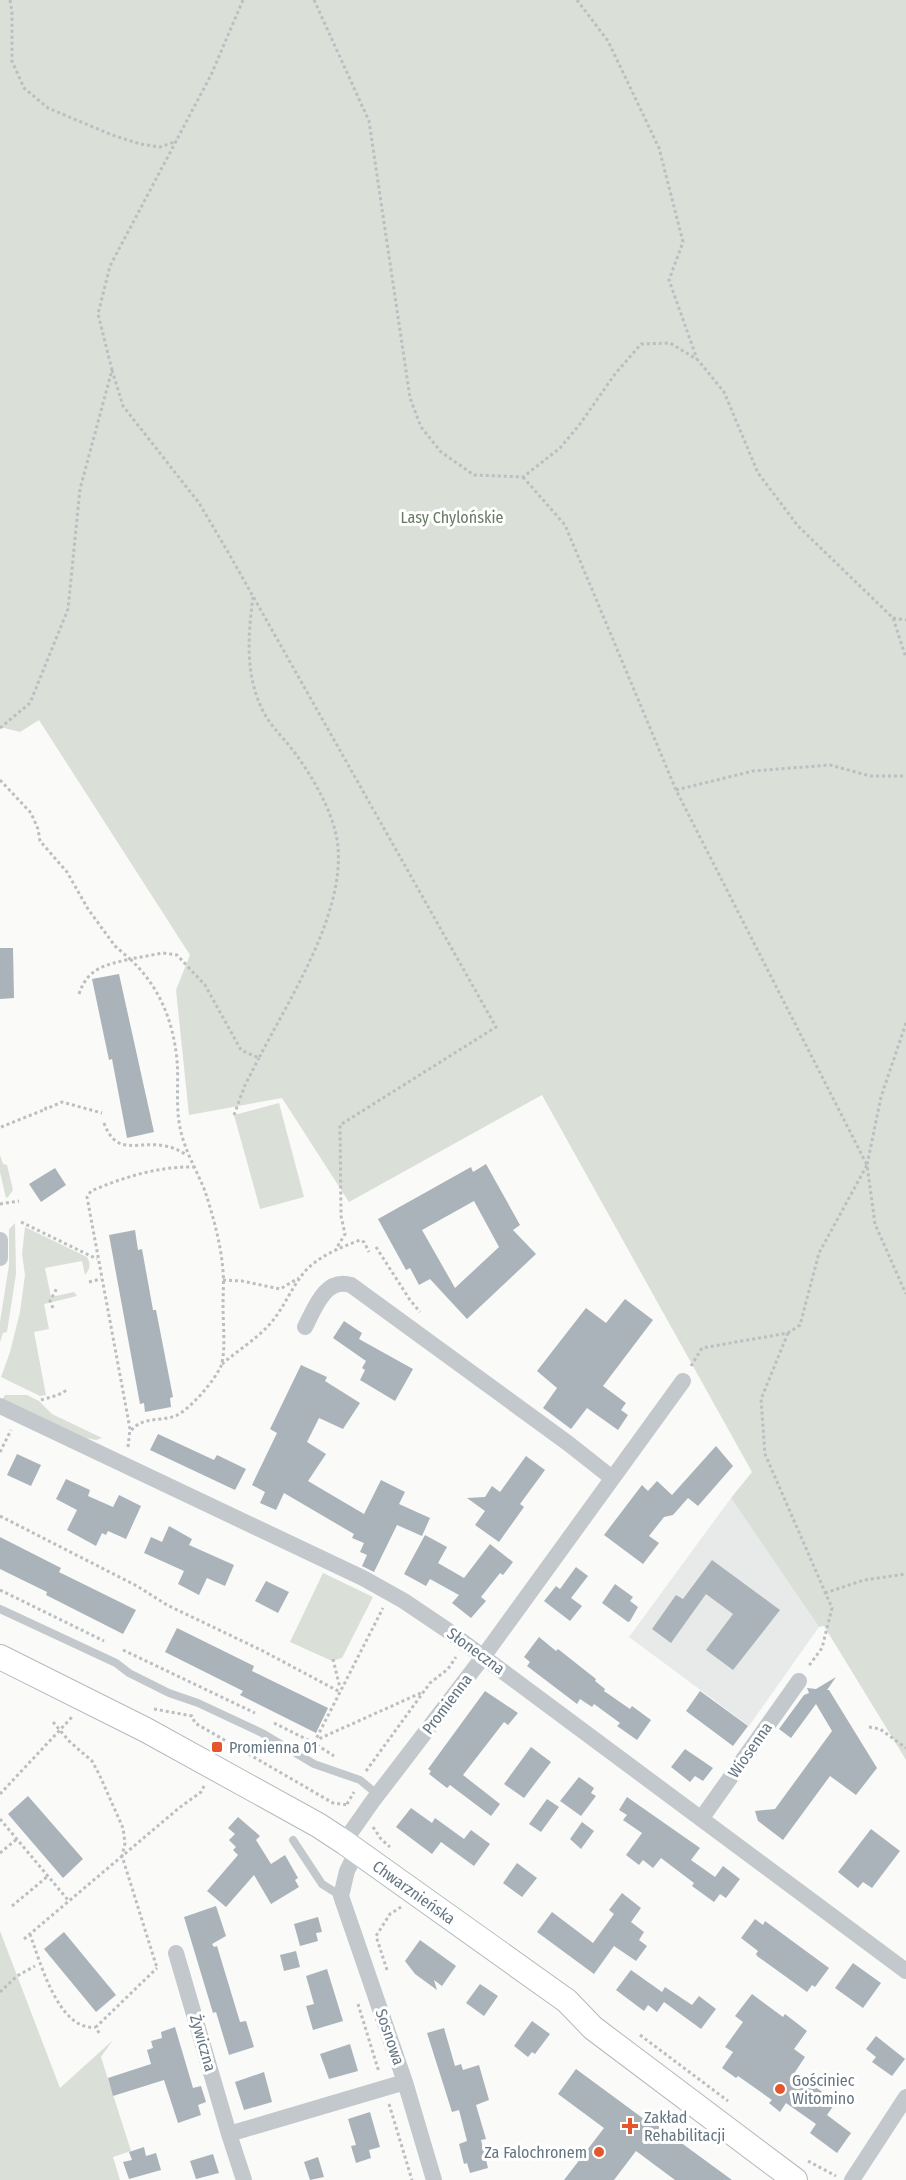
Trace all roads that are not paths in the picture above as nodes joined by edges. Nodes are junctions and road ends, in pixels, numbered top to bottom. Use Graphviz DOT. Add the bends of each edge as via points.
graph roads {
  1 [pos="0,1240"];
  2 [pos="0,1258"];
  3 [pos="305,1327"];
  4 [pos="683,1381"];
  5 [pos="0,1406"];
  6 [pos="612,1479"];
  7 [pos="0,1609"];
  8 [pos="0,1657"];
  9 [pos="483,1657"];
  10 [pos="799,1681"];
  11 [pos="378,1795"];
  12 [pos="701,1819"];
  13 [pos="293,1840"];
  14 [pos="350,1846"];
  15 [pos="341,1896"];
  16 [pos="176,1953"];
  17 [pos="906,1971"];
  18 [pos="405,2082"];
  19 [pos="906,2097"];
  20 [pos="229,2134"];
  21 [pos="845,2179"];
  22 [pos="244,2180"];
  23 [pos="434,2180"];
  24 [pos="795,2180"];
  1 -- 2 [label="street"];
  3 -- 6 [label="street" via="329,1289 344,1283 351,1285"];
  4 -- 6 [label="street, Promienna"];
  5 -- 9 [label="street, Słoneczna" via="342,1568 390,1593"];
  6 -- 9 [label="street, Promienna"];
  7 -- 11 [label="lane" via="116,1663 169,1694 262,1733 314,1764 360,1780"];
  8 -- 14 [label="main road, Chwarznieńska" via="146,1730"];
  9 -- 11 [label="street, Promienna"];
  9 -- 12 [label="street, Słoneczna"];
  10 -- 12 [label="street, Wiosenna"];
  11 -- 14 [label="street, Promienna" via="362,1815"];
  12 -- 17 [label="street, Słoneczna"];
  13 -- 15 [label="lane" via="322,1884"];
  14 -- 15 [label="street"];
  14 -- 24 [label="main road, Chwarznieńska" via="567,2001 593,2028"];
  15 -- 18 [label="street, Sosnowa"];
  16 -- 20 [label="street, Żywiczna"];
  18 -- 20 [label="street"];
  18 -- 23 [label="street, Sosnowa"];
  19 -- 21 [label="street"];
  20 -- 22 [label="street, Żywiczna"];
}
